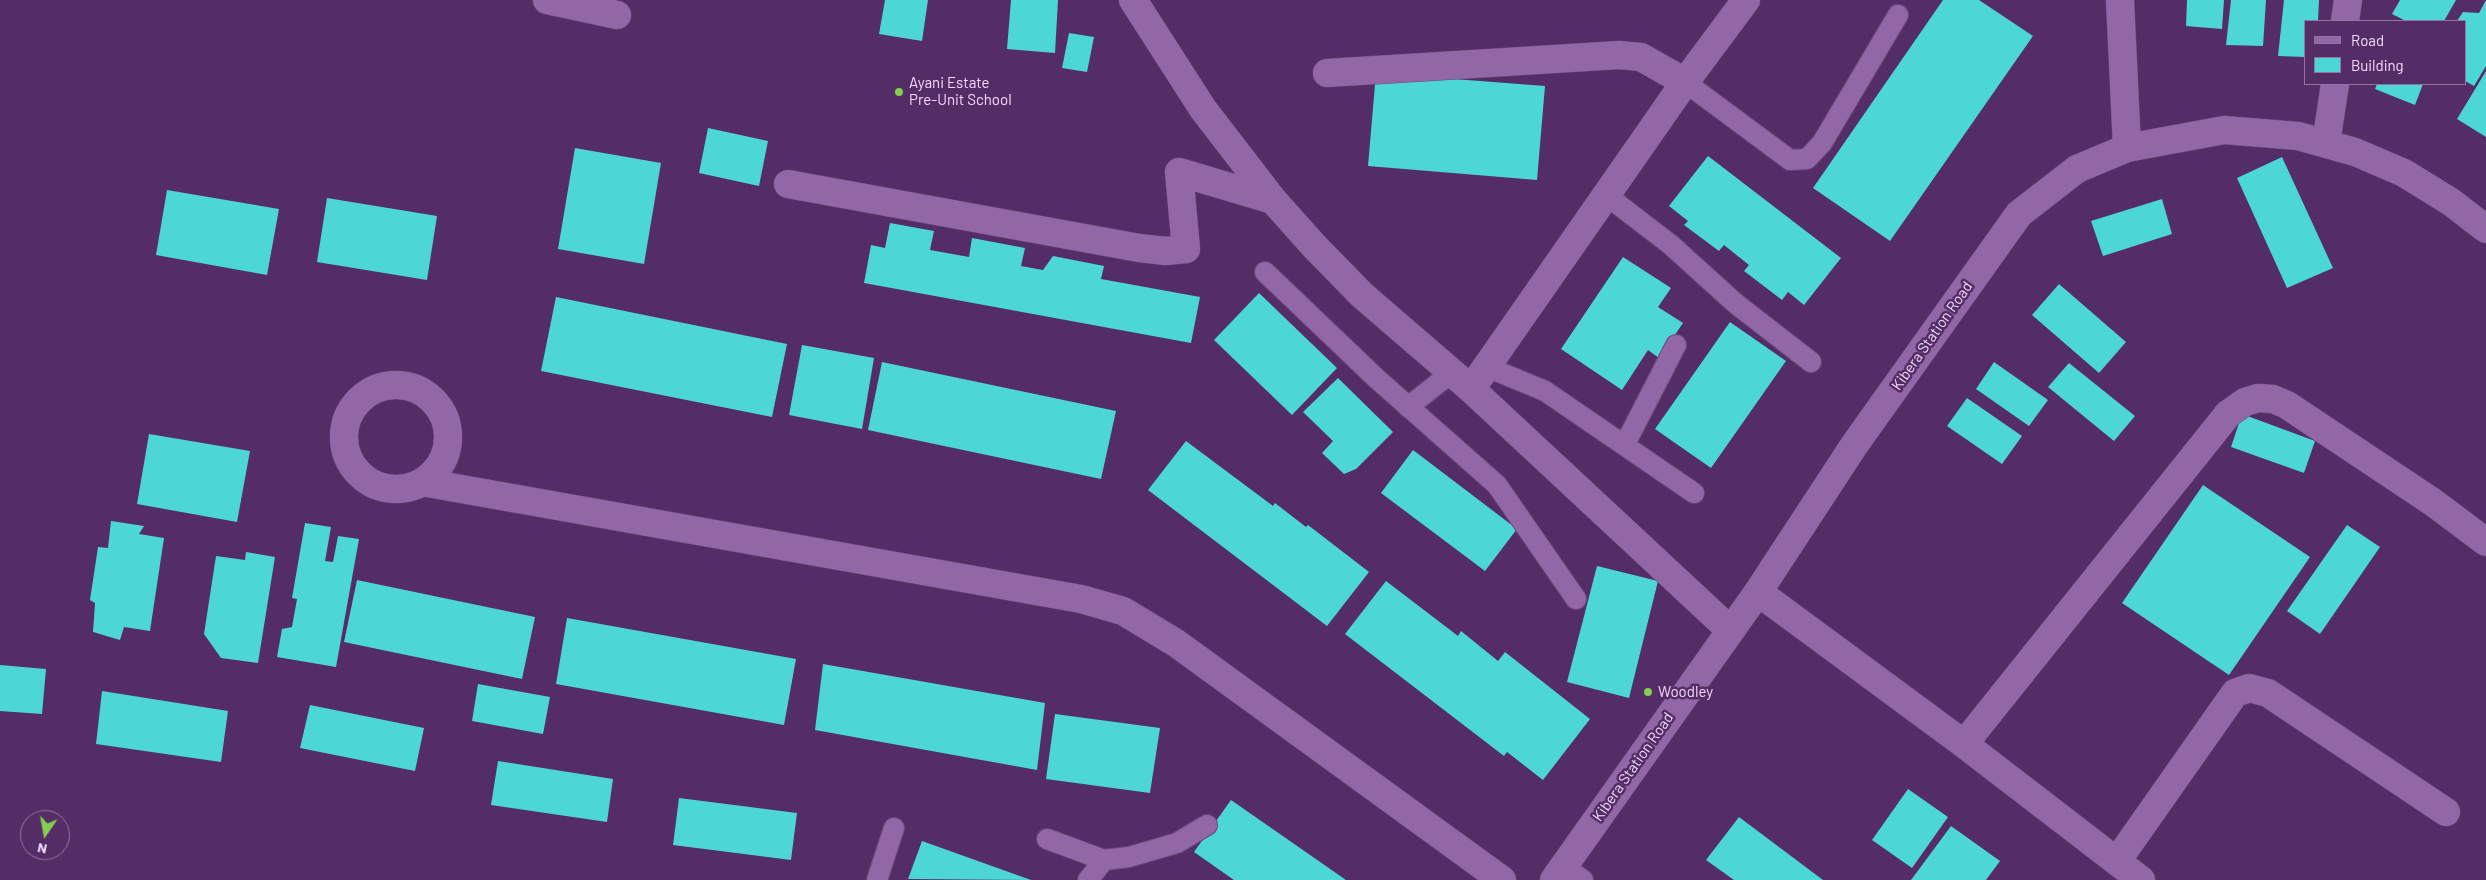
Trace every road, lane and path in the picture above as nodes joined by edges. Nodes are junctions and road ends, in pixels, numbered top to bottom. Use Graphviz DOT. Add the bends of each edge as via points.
graph roads {
  1 [pos="547,0"];
  2 [pos="1133,0"];
  3 [pos="1746,0"];
  4 [pos="2120,0"];
  5 [pos="2348,0"];
  6 [pos="617,15"];
  7 [pos="1898,15"];
  8 [pos="2345,20"];
  9 [pos="1327,73"];
  10 [pos="1685,82"];
  11 [pos="2336,85"];
  12 [pos="2326,143"];
  13 [pos="2127,148"];
  14 [pos="788,184"];
  15 [pos="1606,196"];
  16 [pos="1274,200"];
  17 [pos="2486,229"];
  18 [pos="1265,272"];
  19 [pos="1676,345"];
  20 [pos="1811,362"];
  21 [pos="1487,367"];
  22 [pos="1461,381"];
  23 [pos="1408,407"];
  24 [pos="1625,444"];
  25 [pos="422,482"];
  26 [pos="1694,493"];
  27 [pos="2486,542"];
  28 [pos="1758,592"];
  29 [pos="1576,599"];
  30 [pos="1730,630"];
  31 [pos="1964,744"];
  32 [pos="2446,812"];
  33 [pos="1207,825"];
  34 [pos="894,828"];
  35 [pos="1047,839"];
  36 [pos="1104,860"];
  37 [pos="2117,862"];
  38 [pos="1567,875"];
  39 [pos="877,880"];
  40 [pos="1088,880"];
  41 [pos="1502,880"];
  42 [pos="2141,880"];
  1 -- 6 [label="street"];
  2 -- 16 [label="street" via="1203,109"];
  3 -- 10 [label="street"];
  4 -- 13 [label="street"];
  5 -- 8 [label="street"];
  7 -- 10 [label="lane" via="1822,143 1807,159 1790,160"];
  9 -- 10 [label="street" via="1619,55 1641,57"];
  10 -- 15 [label="street"];
  11 -- 12 [label="street"];
  12 -- 13 [label="street, Kibera Station Road" via="2298,136 2224,130"];
  12 -- 17 [label="street, Kibera Station Road" via="2404,173 2451,202"];
  13 -- 28 [label="street, Kibera Station Road" via="2078,168 2019,214 1855,444"];
  14 -- 16 [label="street" via="1166,251 1186,249 1179,172"];
  15 -- 20 [label="lane" via="1672,245 1735,303"];
  15 -- 21 [label="street"];
  16 -- 22 [label="street" via="1362,295"];
  18 -- 23 [label="lane"];
  19 -- 24 [label="lane"];
  21 -- 22 [label="street"];
  21 -- 24 [label="lane" via="1545,391"];
  22 -- 23 [label="lane"];
  22 -- 30 [label="street"];
  23 -- 29 [label="lane" via="1497,485"];
  24 -- 26 [label="lane"];
  25 -- 41 [label="street" via="1081,599 1123,611 1176,644"];
  27 -- 31 [label="street" via="2287,405 2274,399 2258,398 2245,402 2228,414"];
  28 -- 30 [label="street, Kibera Station Road"];
  28 -- 31 [label="street"];
  30 -- 38 [label="street, Kibera Station Road"];
  31 -- 37 [label="street"];
  32 -- 37 [label="street" via="2268,693 2249,688 2234,694"];
  33 -- 36 [label="lane" via="1177,843 1129,857"];
  34 -- 39 [label="lane"];
  35 -- 36 [label="lane"];
  36 -- 40 [label="lane"];
  37 -- 42 [label="street"];
}
